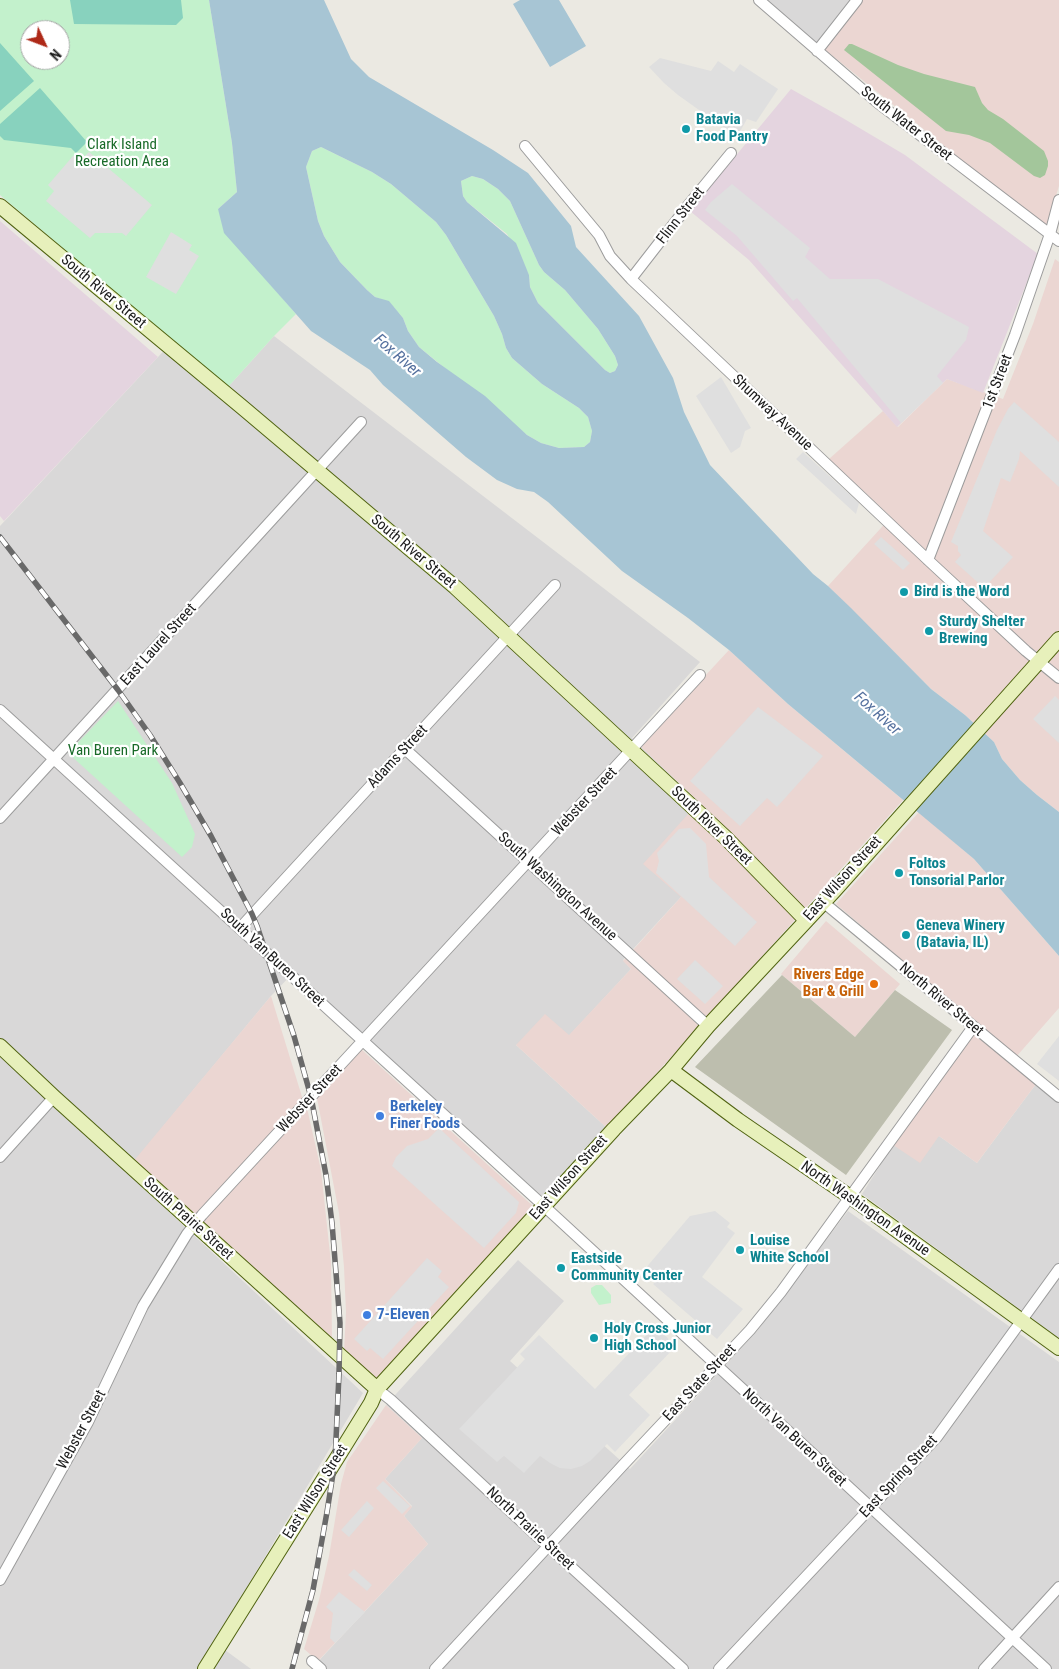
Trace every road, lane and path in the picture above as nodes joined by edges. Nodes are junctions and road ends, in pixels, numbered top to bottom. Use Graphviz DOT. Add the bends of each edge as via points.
graph roads {
  1 [pos="759,0"];
  2 [pos="857,0"];
  3 [pos="817,51"];
  4 [pos="525,146"];
  5 [pos="732,153"];
  6 [pos="1059,200"];
  7 [pos="0,206"];
  8 [pos="1050,234"];
  9 [pos="1059,241"];
  10 [pos="631,279"];
  11 [pos="361,422"];
  12 [pos="317,471"];
  13 [pos="928,560"];
  14 [pos="555,585"];
  15 [pos="508,636"];
  16 [pos="1059,639"];
  17 [pos="1039,661"];
  18 [pos="700,675"];
  19 [pos="1059,678"];
  20 [pos="0,710"];
  21 [pos="405,749"];
  22 [pos="632,750"];
  23 [pos="55,759"];
  24 [pos="0,818"];
  25 [pos="529,862"];
  26 [pos="823,902"];
  27 [pos="806,920"];
  28 [pos="240,928"];
  29 [pos="708,1026"];
  30 [pos="974,1027"];
  31 [pos="363,1041"];
  32 [pos="0,1046"];
  33 [pos="671,1070"];
  34 [pos="54,1097"];
  35 [pos="1059,1098"];
  36 [pos="0,1157"];
  37 [pos="850,1197"];
  38 [pos="544,1206"];
  39 [pos="195,1224"];
  40 [pos="1059,1269"];
  41 [pos="1021,1321"];
  42 [pos="1059,1348"];
  43 [pos="716,1366"];
  44 [pos="377,1389"];
  45 [pos="870,1508"];
  46 [pos="548,1546"];
  47 [pos="0,1580"];
  48 [pos="1059,1587"];
  49 [pos="1012,1638"];
  50 [pos="312,1661"];
  51 [pos="205,1669"];
  52 [pos="321,1669"];
  53 [pos="435,1669"];
  54 [pos="683,1669"];
  55 [pos="719,1669"];
  56 [pos="984,1669"];
  57 [pos="1046,1669"];
  1 -- 3 [label="street, South Water Street"];
  2 -- 3 [label="street"];
  3 -- 8 [label="street, South Water Street" via="885,108"];
  4 -- 10 [label="street, Shumway Avenue"];
  5 -- 10 [label="street, Flinn Street"];
  6 -- 8 [label="street, 1st Street"];
  7 -- 12 [label="main road, South River Street"];
  8 -- 9 [label="street, South Water Street"];
  8 -- 13 [label="street, 1st Street" via="1016,335"];
  10 -- 13 [label="street, Shumway Avenue"];
  11 -- 12 [label="street, East Laurel Street"];
  12 -- 15 [label="main road, South River Street"];
  12 -- 23 [label="street, East Laurel Street"];
  13 -- 17 [label="street, Shumway Avenue"];
  14 -- 15 [label="street, Adams Street"];
  15 -- 21 [label="street, Adams Street"];
  15 -- 22 [label="main road, South River Street"];
  16 -- 17 [label="main road, East Wilson Street"];
  17 -- 19 [label="street, Shumway Avenue"];
  17 -- 26 [label="main road, East Wilson Street"];
  18 -- 22 [label="street, Webster Street"];
  20 -- 23 [label="street, South Van Buren Street"];
  21 -- 25 [label="street, South Washington Avenue"];
  21 -- 28 [label="street, Adams Street"];
  22 -- 25 [label="street, Webster Street"];
  22 -- 27 [label="main road, South River Street" via="725,837"];
  23 -- 24 [label="street, East Laurel Street"];
  23 -- 28 [label="street, South Van Buren Street"];
  25 -- 29 [label="street, South Washington Avenue"];
  25 -- 31 [label="street, Webster Street"];
  26 -- 27 [label="main road, East Wilson Street"];
  26 -- 30 [label="street, North River Street"];
  27 -- 29 [label="main road, East Wilson Street"];
  28 -- 31 [label="street, South Van Buren Street"];
  29 -- 33 [label="main road, East Wilson Street"];
  30 -- 35 [label="street, North River Street"];
  30 -- 37 [label="street, East State Street"];
  31 -- 38 [label="street, South Van Buren Street"];
  31 -- 39 [label="street, Webster Street"];
  32 -- 34 [label="main road, South Prairie Street"];
  33 -- 37 [label="main road, North Washington Avenue"];
  33 -- 38 [label="main road, East Wilson Street"];
  34 -- 36 [label="street"];
  34 -- 39 [label="main road, South Prairie Street"];
  37 -- 41 [label="main road, North Washington Avenue"];
  37 -- 43 [label="street, East State Street" via="781,1292"];
  38 -- 43 [label="street, North Van Buren Street"];
  38 -- 44 [label="main road, East Wilson Street"];
  39 -- 44 [label="main road, South Prairie Street"];
  39 -- 47 [label="street, Webster Street" via="143,1306 88,1422"];
  40 -- 41 [label="street, East Spring Street"];
  41 -- 42 [label="main road, North Washington Avenue"];
  41 -- 45 [label="street, East Spring Street" via="936,1437"];
  43 -- 45 [label="street, North Van Buren Street"];
  43 -- 46 [label="street, East State Street"];
  44 -- 46 [label="street, North Prairie Street"];
  44 -- 51 [label="main road, East Wilson Street"];
  45 -- 49 [label="street, North Van Buren Street"];
  45 -- 55 [label="street, East Spring Street"];
  46 -- 53 [label="street, East State Street"];
  46 -- 54 [label="street, North Prairie Street"];
  48 -- 49 [label="street"];
  49 -- 56 [label="street"];
  49 -- 57 [label="street, North Van Buren Street"];
  50 -- 52 [label="street"];
}
